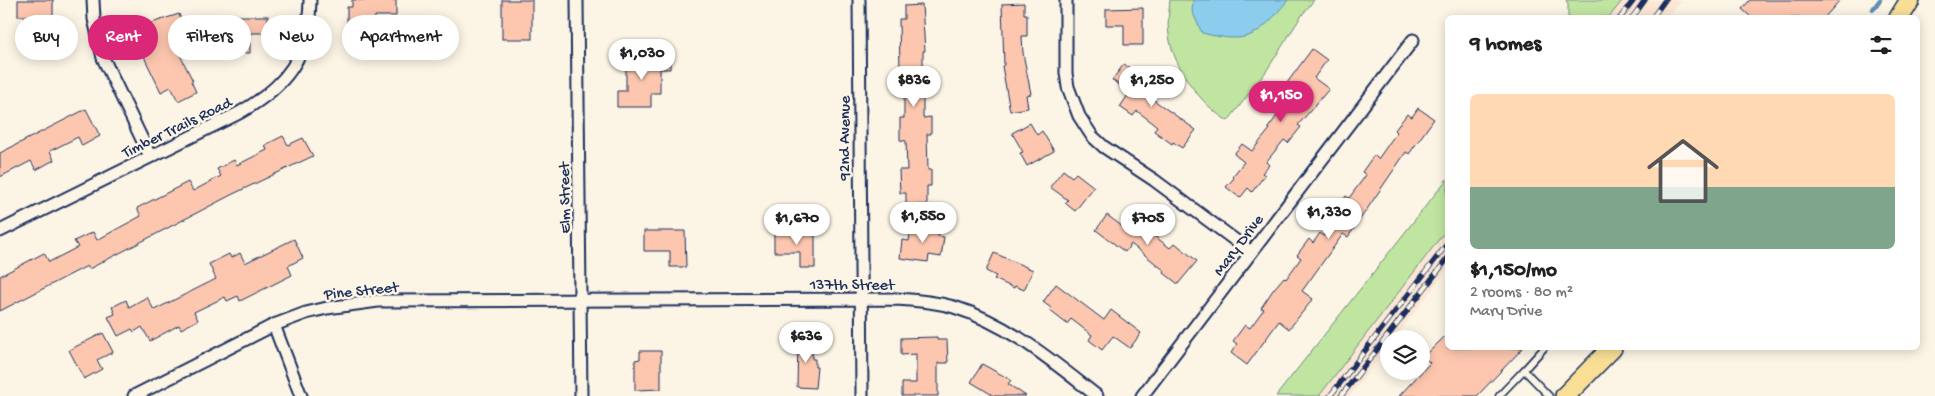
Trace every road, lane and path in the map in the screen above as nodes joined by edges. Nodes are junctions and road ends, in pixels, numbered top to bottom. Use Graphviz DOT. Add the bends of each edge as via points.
graph roads {
  1 [pos="93,0"];
  2 [pos="310,0"];
  3 [pos="577,0"];
  4 [pos="859,0"];
  5 [pos="1066,0"];
  6 [pos="1910,0"];
  7 [pos="1901,15"];
  8 [pos="1413,40"];
  9 [pos="150,156"];
  10 [pos="0,231"];
  11 [pos="1251,252"];
  12 [pos="861,299"];
  13 [pos="580,300"];
  14 [pos="274,325"];
  15 [pos="1542,350"];
  16 [pos="1610,350"];
  17 [pos="1524,370"];
  18 [pos="134,396"];
  19 [pos="301,396"];
  20 [pos="581,396"];
  21 [pos="862,396"];
  22 [pos="1097,396"];
  23 [pos="1142,396"];
  24 [pos="1499,396"];
  25 [pos="1549,396"];
  26 [pos="1565,396"];
  1 -- 9 [label="street" via="103,58"];
  2 -- 9 [label="street, Timber Trails Road" via="307,30 300,52 291,70 270,94 239,113"];
  3 -- 13 [label="street, Elm Street"];
  4 -- 12 [label="street, 92nd Avenue"];
  5 -- 11 [label="street" via="1068,87 1079,116 1092,136"];
  6 -- 7 [label="main road"];
  8 -- 11 [label="street, Mary Drive"];
  9 -- 10 [label="street, Timber Trails Road"];
  11 -- 23 [label="street, Mary Drive"];
  12 -- 13 [label="street, 137th Street"];
  12 -- 21 [label="street, 92nd Avenue"];
  12 -- 22 [label="street, 137th Street" via="924,301 953,307 984,319 1030,344"];
  13 -- 14 [label="street, Pine Street" via="378,301 306,313"];
  13 -- 20 [label="street, Elm Street"];
  14 -- 18 [label="street, Pine Street"];
  14 -- 19 [label="street"];
  15 -- 17 [label="lane"];
  16 -- 26 [label="main road"];
  17 -- 24 [label="lane"];
  17 -- 25 [label="lane"];
}
